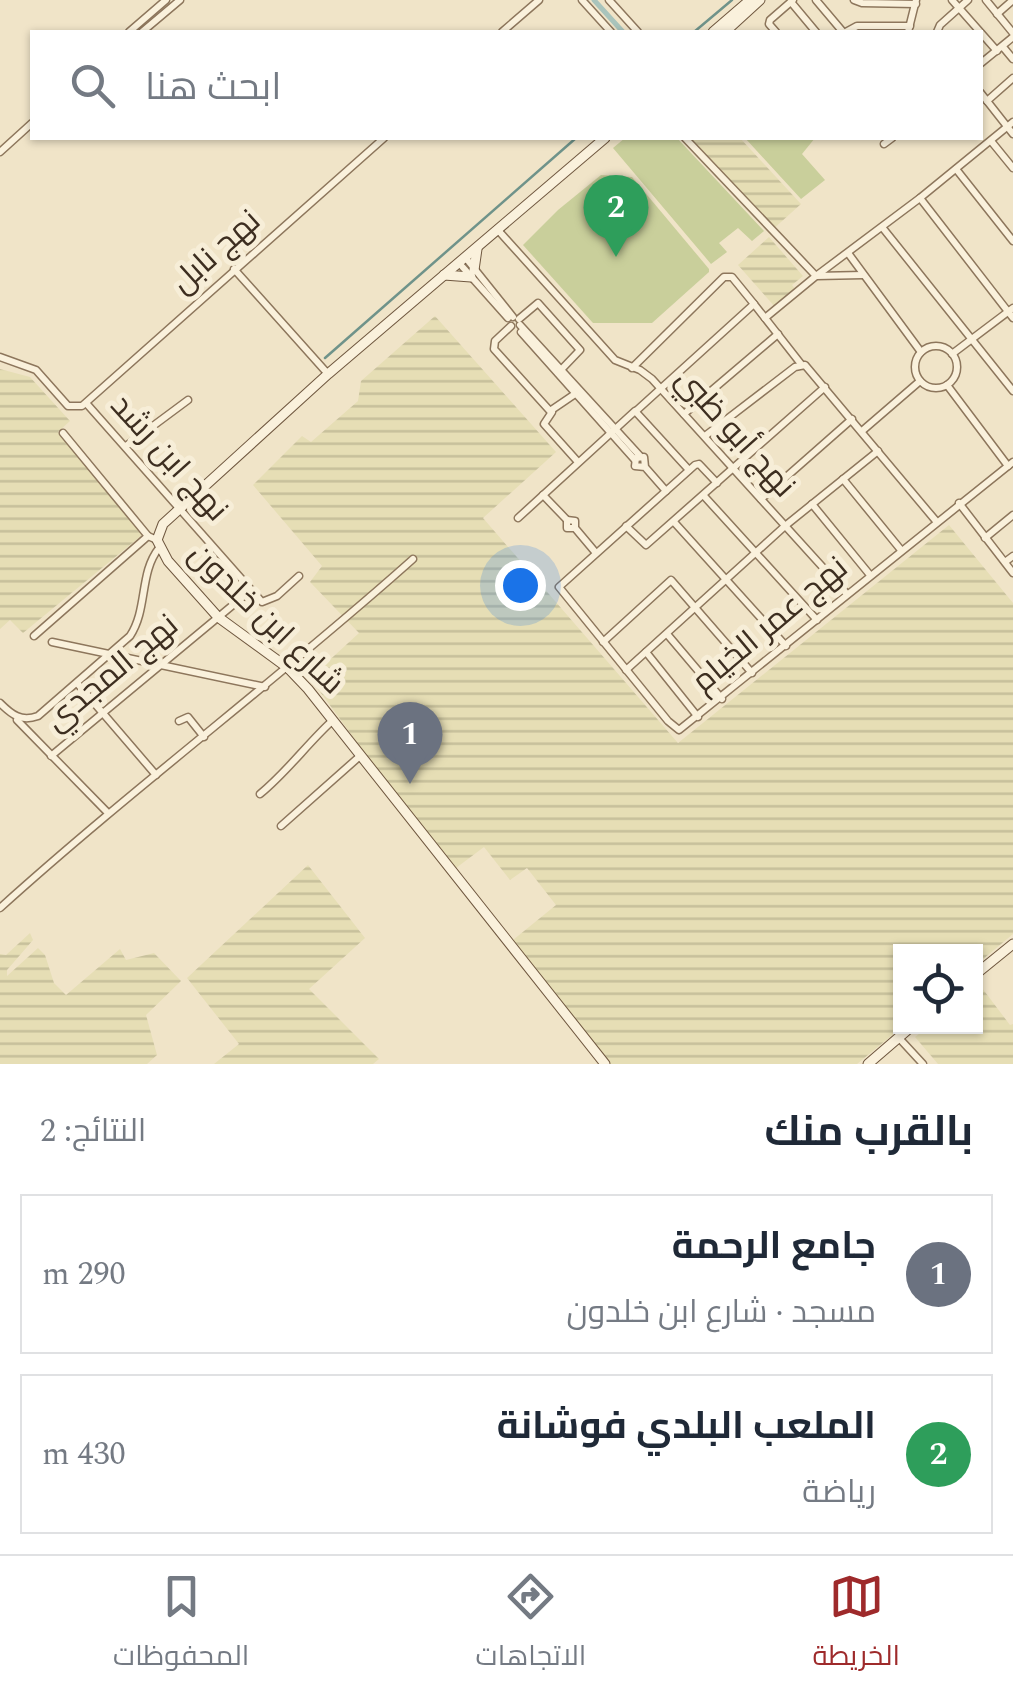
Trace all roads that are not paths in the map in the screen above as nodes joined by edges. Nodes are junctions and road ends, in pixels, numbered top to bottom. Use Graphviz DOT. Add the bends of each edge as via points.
graph roads {
  1 [pos="166,0"];
  2 [pos="180,0"];
  3 [pos="539,0"];
  4 [pos="582,0"];
  5 [pos="609,0"];
  6 [pos="750,0"];
  7 [pos="760,0"];
  8 [pos="816,0"];
  9 [pos="854,0"];
  10 [pos="952,0"];
  11 [pos="968,0"];
  12 [pos="986,0"];
  13 [pos="1013,0"];
  14 [pos="792,1"];
  15 [pos="916,2"];
  16 [pos="959,8"];
  17 [pos="997,14"];
  18 [pos="909,29"];
  19 [pos="939,29"];
  20 [pos="131,30"];
  21 [pos="144,30"];
  22 [pos="504,30"];
  23 [pos="609,30"];
  24 [pos="636,30"];
  25 [pos="715,30"];
  26 [pos="727,30"];
  27 [pos="774,30"];
  28 [pos="814,30"];
  29 [pos="843,30"];
  30 [pos="849,30"];
  31 [pos="981,30"];
  32 [pos="983,32"];
  33 [pos="1013,35"];
  34 [pos="1000,49"];
  35 [pos="1013,58"];
  36 [pos="983,62"];
  37 [pos="1013,78"];
  38 [pos="983,96"];
  39 [pos="987,101"];
  40 [pos="30,125"];
  41 [pos="1011,128"];
  42 [pos="382,140"];
  43 [pos="594,140"];
  44 [pos="603,140"];
  45 [pos="687,140"];
  46 [pos="889,140"];
  47 [pos="992,140"];
  48 [pos="884,144"];
  49 [pos="0,152"];
  50 [pos="1013,168"];
  51 [pos="956,169"];
  52 [pos="557,177"];
  53 [pos="920,198"];
  54 [pos="882,227"];
  55 [pos="497,229"];
  56 [pos="1013,242"];
  57 [pos="478,246"];
  58 [pos="848,253"];
  59 [pos="462,260"];
  60 [pos="234,268"];
  61 [pos="472,274"];
  62 [pos="444,275"];
  63 [pos="864,275"];
  64 [pos="816,276"];
  65 [pos="754,304"];
  66 [pos="1011,312"];
  67 [pos="765,318"];
  68 [pos="515,323"];
  69 [pos="778,334"];
  70 [pos="971,339"];
  71 [pos="921,352"];
  72 [pos="952,354"];
  73 [pos="0,357"];
  74 [pos="798,366"];
  75 [pos="632,368"];
  76 [pos="559,372"];
  77 [pos="328,374"];
  78 [pos="920,381"];
  79 [pos="947,385"];
  80 [pos="826,387"];
  81 [pos="660,388"];
  82 [pos="1013,391"];
  83 [pos="575,394"];
  84 [pos="188,400"];
  85 [pos="84,404"];
  86 [pos="636,411"];
  87 [pos="552,412"];
  88 [pos="684,414"];
  89 [pos="852,419"];
  90 [pos="611,431"];
  91 [pos="862,431"];
  92 [pos="63,433"];
  93 [pos="704,436"];
  94 [pos="126,446"];
  95 [pos="878,451"];
  96 [pos="578,462"];
  97 [pos="1010,464"];
  98 [pos="733,469"];
  99 [pos="689,470"];
  100 [pos="843,479"];
  101 [pos="717,484"];
  102 [pos="666,491"];
  103 [pos="543,495"];
  104 [pos="704,496"];
  105 [pos="761,500"];
  106 [pos="959,503"];
  107 [pos="812,504"];
  108 [pos="182,508"];
  109 [pos="1013,515"];
  110 [pos="518,518"];
  111 [pos="936,521"];
  112 [pos="674,522"];
  113 [pos="626,526"];
  114 [pos="785,526"];
  115 [pos="985,538"];
  116 [pos="155,542"];
  117 [pos="900,550"];
  118 [pos="596,553"];
  119 [pos="756,553"];
  120 [pos="1013,556"];
  121 [pos="413,559"];
  122 [pos="1005,562"];
  123 [pos="1013,572"];
  124 [pos="299,576"];
  125 [pos="870,576"];
  126 [pos="728,581"];
  127 [pos="251,590"];
  128 [pos="847,594"];
  129 [pos="694,609"];
  130 [pos="218,617"];
  131 [pos="817,620"];
  132 [pos="667,634"];
  133 [pos="34,636"];
  134 [pos="52,642"];
  135 [pos="603,642"];
  136 [pos="786,646"];
  137 [pos="646,652"];
  138 [pos="111,654"];
  139 [pos="160,665"];
  140 [pos="288,668"];
  141 [pos="626,670"];
  142 [pos="752,672"];
  143 [pos="78,683"];
  144 [pos="266,687"];
  145 [pos="722,699"];
  146 [pos="0,703"];
  147 [pos="102,711"];
  148 [pos="13,716"];
  149 [pos="698,717"];
  150 [pos="334,719"];
  151 [pos="180,721"];
  152 [pos="204,737"];
  153 [pos="361,755"];
  154 [pos="50,756"];
  155 [pos="156,775"];
  156 [pos="260,794"];
  157 [pos="107,812"];
  158 [pos="282,826"];
  159 [pos="0,908"];
  160 [pos="1013,944"];
  161 [pos="983,968"];
  162 [pos="903,1034"];
  163 [pos="899,1038"];
  164 [pos="604,1064"];
  165 [pos="868,1064"];
  166 [pos="923,1064"];
  1 -- 20 [label="street"];
  2 -- 21 [label="street"];
  3 -- 22 [label="street"];
  4 -- 23 [label="street"];
  5 -- 24 [label="street"];
  6 -- 25 [label="street"];
  7 -- 26 [label="street"];
  8 -- 29 [label="street"];
  9 -- 15 [label="street"];
  10 -- 16 [label="street"];
  11 -- 16 [label="street"];
  12 -- 17 [label="street"];
  13 -- 17 [label="street"];
  14 -- 27 [label="street" via="770,20"];
  14 -- 28 [label="street"];
  15 -- 18 [label="street"];
  16 -- 19 [label="street"];
  16 -- 31 [label="street"];
  17 -- 33 [label="street"];
  18 -- 30 [label="street"];
  32 -- 34 [label="street"];
  33 -- 34 [label="street"];
  34 -- 35 [label="street"];
  34 -- 36 [label="street"];
  37 -- 39 [label="street"];
  38 -- 39 [label="street"];
  39 -- 41 [label="street"];
  40 -- 49 [label="street"];
  41 -- 47 [label="street"];
  42 -- 60 [label="street, نهج نابل"];
  43 -- 52 [label="street"];
  44 -- 52 [label="street"];
  45 -- 64 [label="street"];
  46 -- 48 [label="street"];
  47 -- 50 [label="street"];
  47 -- 51 [label="street"];
  51 -- 53 [label="street"];
  51 -- 56 [label="street"];
  52 -- 55 [label="street, شارع ابن خلدون"];
  53 -- 54 [label="street"];
  53 -- 66 [label="street"];
  54 -- 58 [label="street"];
  54 -- 70 [label="street"];
  55 -- 57 [label="street, شارع ابن خلدون"];
  55 -- 75 [label="street, نهج أبو ظبي" via="615,360"];
  57 -- 59 [label="street, شارع ابن خلدون"];
  57 -- 61 [label="street"];
  58 -- 63 [label="street"];
  58 -- 64 [label="street"];
  59 -- 61 [label="street"];
  59 -- 62 [label="street, شارع ابن خلدون"];
  60 -- 77 [label="street"];
  60 -- 85 [label="street, نهج نابل"];
  61 -- 62 [label="street"];
  61 -- 68 [label="street"];
  62 -- 77 [label="street, شارع ابن خلدون"];
  63 -- 64 [label="street"];
  63 -- 71 [label="street"];
  64 -- 67 [label="street"];
  65 -- 67 [label="street"];
  65 -- 75 [label="street" via="724,276"];
  65 -- 81 [label="street"];
  66 -- 70 [label="street"];
  67 -- 69 [label="street"];
  68 -- 76 [label="street"];
  68 -- 76 [label="street" via="538,303 580,350"];
  68 -- 87 [label="street" via="494,341 494,349"];
  69 -- 74 [label="street"];
  69 -- 88 [label="street"];
  70 -- 72 [label="street"];
  70 -- 82 [label="street"];
  71 -- 72 [label="street" via="937,346"];
  71 -- 78 [label="street" via="915,365"];
  72 -- 79 [label="street" via="956,370"];
  73 -- 85 [label="street, نهج ابن رشد" via="36,370 68,406"];
  74 -- 80 [label="street"];
  74 -- 93 [label="street"];
  75 -- 81 [label="street, نهج أبو ظبي"];
  76 -- 83 [label="street"];
  76 -- 90 [label="street"];
  77 -- 108 [label="street, شارع ابن خلدون"];
  78 -- 79 [label="street"];
  78 -- 91 [label="street"];
  79 -- 97 [label="street"];
  80 -- 89 [label="street"];
  80 -- 98 [label="street"];
  81 -- 86 [label="street"];
  81 -- 88 [label="street, نهج أبو ظبي"];
  83 -- 87 [label="street"];
  83 -- 90 [label="street"];
  84 -- 94 [label="street"];
  85 -- 94 [label="street, نهج ابن رشد"];
  86 -- 90 [label="street"];
  86 -- 99 [label="street"];
  87 -- 96 [label="street" via="544,424"];
  88 -- 93 [label="street, نهج أبو ظبي"];
  89 -- 91 [label="street"];
  89 -- 105 [label="street"];
  90 -- 96 [label="street"];
  90 -- 102 [label="street" via="646,459 645,467"];
  91 -- 95 [label="street"];
  92 -- 116 [label="street"];
  93 -- 98 [label="street, نهج أبو ظبي"];
  94 -- 108 [label="street, نهج ابن رشد"];
  95 -- 100 [label="street"];
  95 -- 111 [label="street"];
  96 -- 103 [label="street"];
  97 -- 106 [label="street, نهج عمر الخيام"];
  98 -- 101 [label="street"];
  98 -- 105 [label="street, نهج أبو ظبي"];
  99 -- 101 [label="street" via="698,464"];
  99 -- 102 [label="street"];
  100 -- 107 [label="street"];
  100 -- 117 [label="street"];
  101 -- 104 [label="street"];
  102 -- 113 [label="street"];
  103 -- 110 [label="street"];
  103 -- 118 [label="street" via="575,521"];
  104 -- 112 [label="street"];
  104 -- 119 [label="street"];
  105 -- 114 [label="street, نهج أبو ظبي"];
  106 -- 111 [label="street, نهج عمر الخيام"];
  106 -- 115 [label="street"];
  107 -- 114 [label="street"];
  107 -- 125 [label="street"];
  108 -- 116 [label="street, شارع ابن خلدون"];
  108 -- 127 [label="street, نهج ابن رشد"];
  109 -- 115 [label="street"];
  111 -- 117 [label="street, نهج عمر الخيام"];
  112 -- 113 [label="street" via="646,545"];
  112 -- 126 [label="street"];
  113 -- 118 [label="street"];
  114 -- 119 [label="street"];
  114 -- 128 [label="street, نهج أبو ظبي"];
  115 -- 122 [label="street"];
  116 -- 130 [label="street, شارع ابن خلدون"];
  116 -- 133 [label="street"];
  116 -- 138 [label="street" via="136,627"];
  117 -- 125 [label="street, نهج عمر الخيام"];
  118 -- 135 [label="street, نهج عمر الخيام" via="559,588"];
  119 -- 126 [label="street"];
  119 -- 131 [label="street"];
  120 -- 122 [label="street"];
  121 -- 140 [label="street"];
  122 -- 123 [label="street"];
  124 -- 127 [label="street" via="267,602"];
  125 -- 128 [label="street, نهج عمر الخيام"];
  126 -- 129 [label="street"];
  126 -- 136 [label="street"];
  127 -- 130 [label="street, نهج المجدي"];
  128 -- 131 [label="street, نهج عمر الخيام"];
  129 -- 132 [label="street"];
  129 -- 135 [label="street" via="670,580"];
  129 -- 142 [label="street"];
  130 -- 139 [label="street, نهج المجدي"];
  130 -- 140 [label="street, شارع ابن خلدون"];
  131 -- 136 [label="street, نهج عمر الخيام"];
  132 -- 137 [label="street"];
  132 -- 145 [label="street"];
  134 -- 138 [label="street"];
  135 -- 141 [label="street, نهج عمر الخيام"];
  136 -- 142 [label="street, نهج عمر الخيام"];
  137 -- 141 [label="street"];
  137 -- 149 [label="street"];
  138 -- 139 [label="street"];
  138 -- 143 [label="street"];
  139 -- 144 [label="street"];
  139 -- 147 [label="street, نهج المجدي"];
  140 -- 144 [label="street"];
  140 -- 150 [label="street, شارع ابن خلدون"];
  141 -- 149 [label="street, نهج عمر الخيام" via="675,729"];
  142 -- 145 [label="street, نهج عمر الخيام"];
  143 -- 147 [label="street"];
  143 -- 148 [label="street" via="38,716"];
  144 -- 152 [label="street"];
  145 -- 149 [label="street, نهج عمر الخيام"];
  146 -- 148 [label="street"];
  147 -- 154 [label="street, نهج المجدي"];
  147 -- 155 [label="street"];
  148 -- 154 [label="street"];
  150 -- 153 [label="street, شارع ابن خلدون"];
  150 -- 156 [label="street"];
  151 -- 152 [label="street" via="188,717"];
  152 -- 155 [label="street"];
  153 -- 158 [label="street"];
  153 -- 164 [label="street, شارع ابن خلدون"];
  154 -- 157 [label="street"];
  155 -- 157 [label="street"];
  157 -- 159 [label="street"];
  160 -- 161 [label="street"];
  162 -- 163 [label="street"];
  163 -- 165 [label="street"];
  163 -- 166 [label="street"];
}
